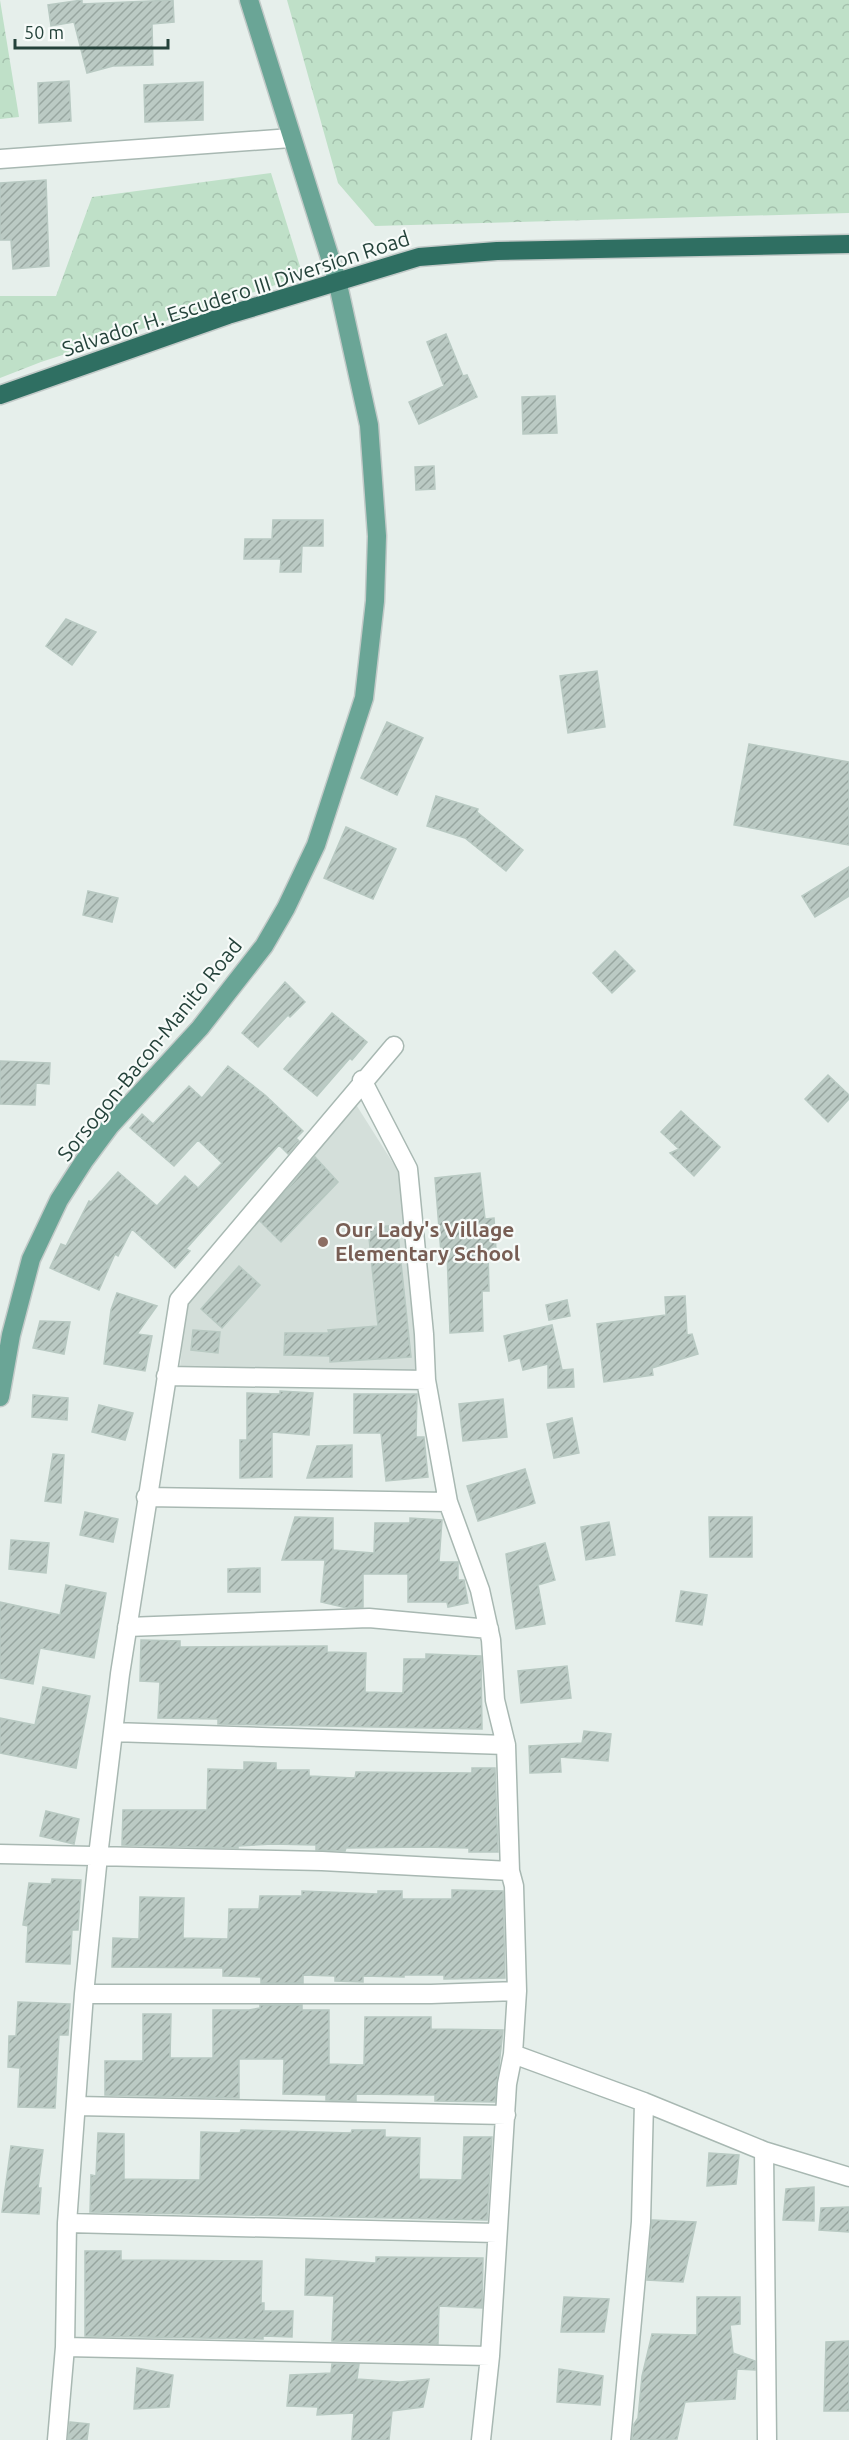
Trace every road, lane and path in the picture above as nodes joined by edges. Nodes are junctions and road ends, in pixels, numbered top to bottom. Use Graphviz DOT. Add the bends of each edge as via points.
graph roads {
  1 [pos="249,0"];
  2 [pos="291,138"];
  3 [pos="0,159"];
  4 [pos="849,244"];
  5 [pos="338,280"];
  6 [pos="0,395"];
  7 [pos="394,1046"];
  8 [pos="362,1080"];
  9 [pos="166,1376"];
  10 [pos="426,1380"];
  11 [pos="0,1397"];
  12 [pos="146,1497"];
  13 [pos="448,1502"];
  14 [pos="127,1627"];
  15 [pos="489,1629"];
  16 [pos="113,1732"];
  17 [pos="506,1745"];
  18 [pos="0,1854"];
  19 [pos="98,1856"];
  20 [pos="510,1871"];
  21 [pos="517,1992"];
  22 [pos="84,1994"];
  23 [pos="513,2054"];
  24 [pos="644,2102"];
  25 [pos="76,2106"];
  26 [pos="506,2115"];
  27 [pos="764,2151"];
  28 [pos="849,2177"];
  29 [pos="67,2223"];
  30 [pos="497,2233"];
  31 [pos="65,2347"];
  32 [pos="490,2356"];
  33 [pos="57,2440"];
  34 [pos="482,2440"];
  35 [pos="621,2440"];
  36 [pos="767,2440"];
  1 -- 2 [label="main road, Sorsogon-Bacon-Manito Road"];
  2 -- 3 [label="street"];
  2 -- 5 [label="main road, Sorsogon-Bacon-Manito Road"];
  4 -- 5 [label="highway, Salvador H. Escudero III Diversion Road" via="459,252 419,257"];
  5 -- 6 [label="highway, Salvador H. Escudero III Diversion Road"];
  5 -- 11 [label="main road, Sorsogon-Bacon-Manito Road" via="369,424 377,536 375,601 364,698 355,728 316,845 264,946 200,1028 111,1126 59,1200 31,1259"];
  7 -- 8 [label="street"];
  8 -- 9 [label="street" via="179,1300"];
  8 -- 10 [label="street" via="408,1169"];
  9 -- 10 [label="street"];
  9 -- 12 [label="street"];
  10 -- 13 [label="street"];
  12 -- 13 [label="street"];
  12 -- 14 [label="street"];
  13 -- 15 [label="street" via="480,1590"];
  14 -- 15 [label="street" via="369,1618"];
  14 -- 16 [label="street"];
  15 -- 17 [label="street" via="495,1700"];
  16 -- 17 [label="street"];
  16 -- 19 [label="street"];
  17 -- 20 [label="street"];
  18 -- 19 [label="street"];
  19 -- 20 [label="street" via="321,1861"];
  19 -- 22 [label="street"];
  20 -- 21 [label="street" via="514,1886"];
  21 -- 22 [label="street"];
  21 -- 23 [label="street"];
  22 -- 25 [label="street"];
  23 -- 24 [label="street"];
  23 -- 26 [label="street"];
  24 -- 27 [label="street"];
  24 -- 35 [label="street" via="641,2222"];
  25 -- 26 [label="street"];
  25 -- 29 [label="street"];
  26 -- 30 [label="street"];
  27 -- 28 [label="street"];
  27 -- 36 [label="street"];
  29 -- 30 [label="street"];
  29 -- 31 [label="street"];
  30 -- 32 [label="street"];
  31 -- 32 [label="street"];
  31 -- 33 [label="street"];
  32 -- 34 [label="street"];
}
